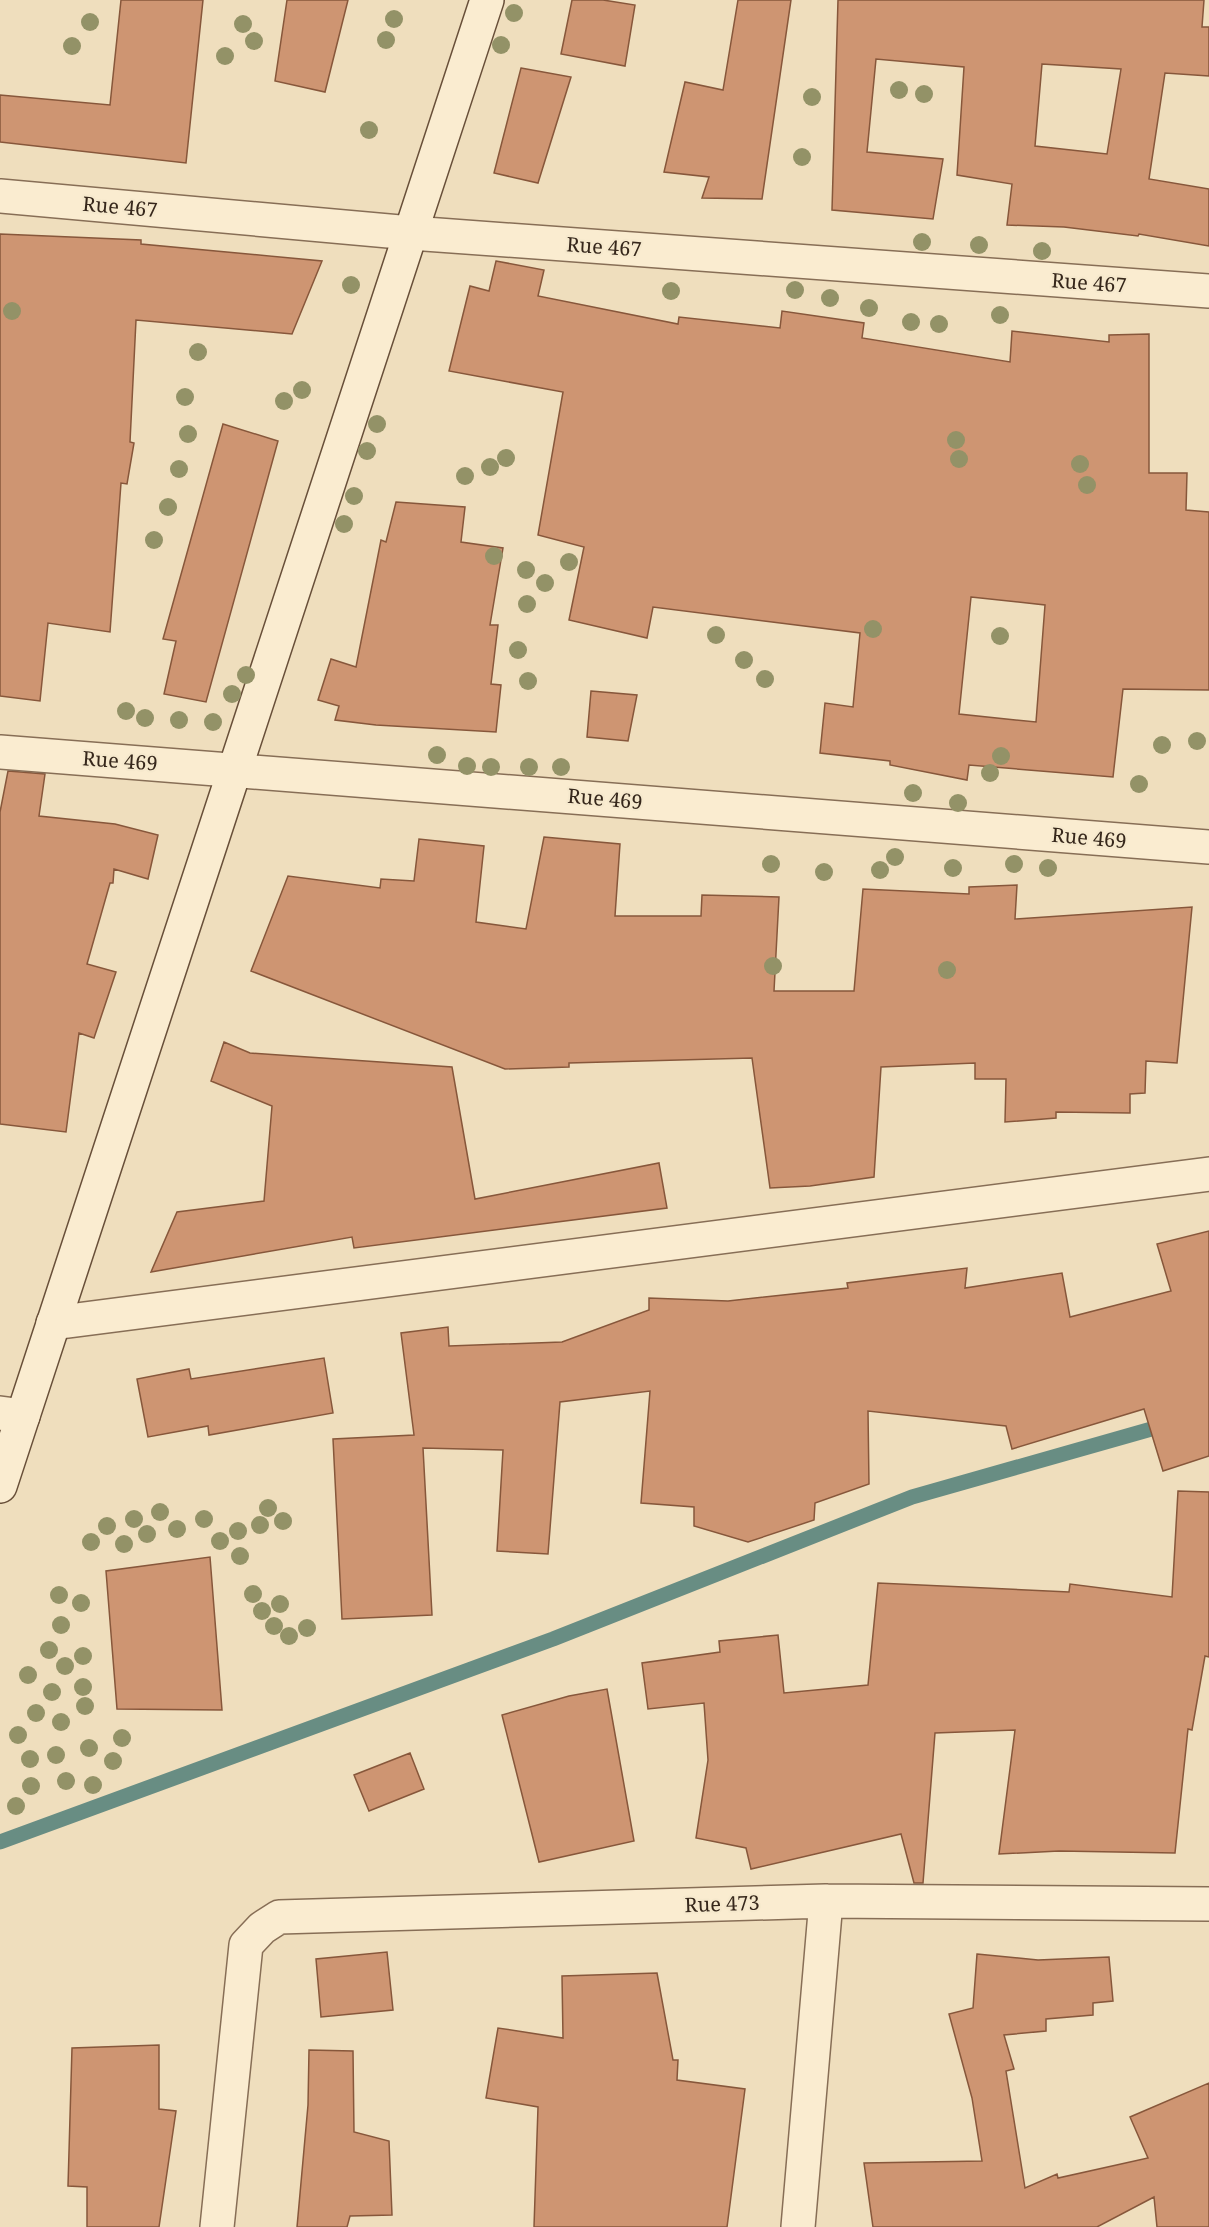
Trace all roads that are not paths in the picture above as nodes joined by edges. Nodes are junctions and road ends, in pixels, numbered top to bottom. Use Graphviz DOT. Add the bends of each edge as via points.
graph roads {
  1 [pos="487,0"];
  2 [pos="0,196"];
  3 [pos="411,233"];
  4 [pos="1209,291"];
  5 [pos="0,752"];
  6 [pos="235,770"];
  7 [pos="1209,847"];
  8 [pos="1209,1174"];
  9 [pos="53,1323"];
  10 [pos="11,1414"];
  11 [pos="0,1486"];
  12 [pos="826,1901"];
  13 [pos="1209,1904"];
  14 [pos="217,2227"];
  15 [pos="798,2227"];
  1 -- 3 [label="street"];
  2 -- 3 [label="street, Rue 467"];
  3 -- 4 [label="street, Rue 467"];
  3 -- 6 [label="street"];
  5 -- 6 [label="street, Rue 469"];
  6 -- 7 [label="street, Rue 469"];
  6 -- 9 [label="street"];
  8 -- 9 [label="street"];
  9 -- 10 [label="street"];
  10 -- 11 [label="street"];
  12 -- 13 [label="street, Rue 473"];
  12 -- 14 [label="street, Rue 473" via="279,1917 246,1945"];
  12 -- 15 [label="street"];
}
